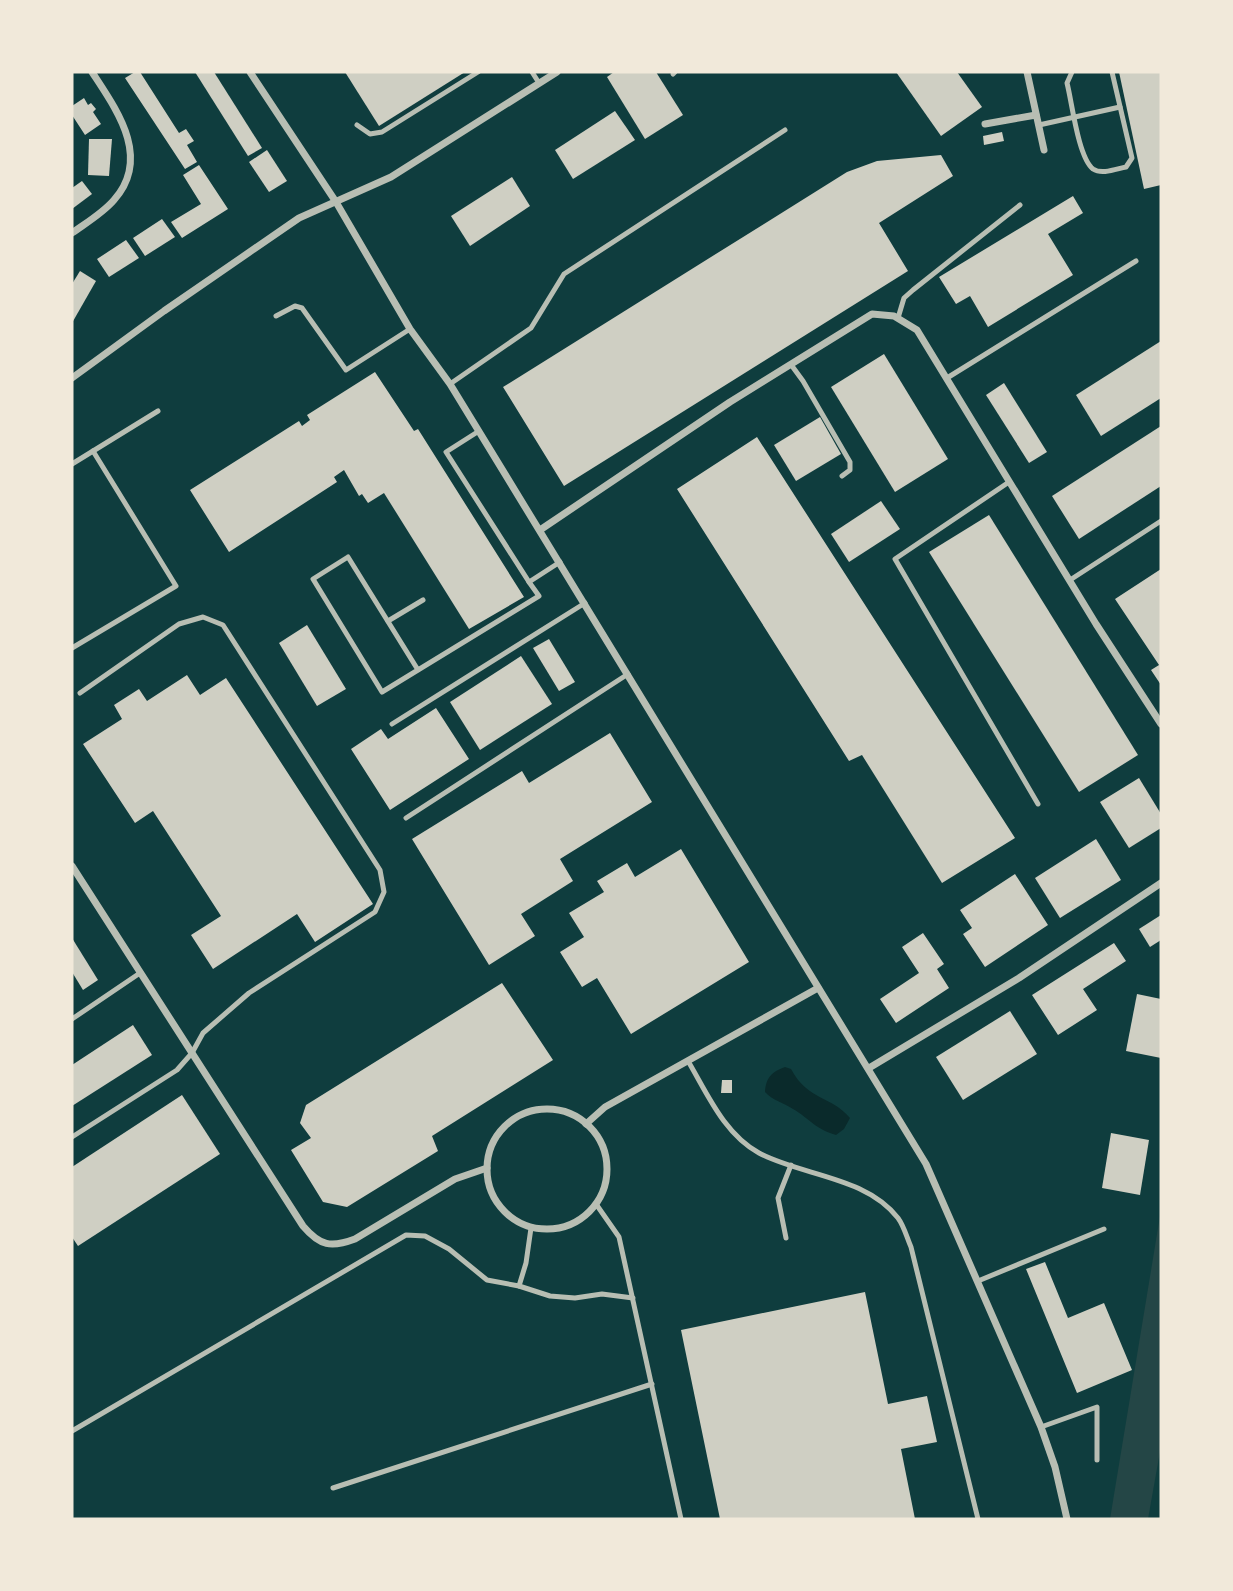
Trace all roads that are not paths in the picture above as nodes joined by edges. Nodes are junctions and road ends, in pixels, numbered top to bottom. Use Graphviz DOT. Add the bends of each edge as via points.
graph roads {
  1 [pos="92,72"];
  2 [pos="250,72"];
  3 [pos="478,72"];
  4 [pos="532,72"];
  5 [pos="556,72"];
  6 [pos="1027,72"];
  7 [pos="1072,72"];
  8 [pos="1112,72"];
  9 [pos="539,83"];
  10 [pos="1120,107"];
  11 [pos="1036,115"];
  12 [pos="1076,118"];
  13 [pos="985,124"];
  14 [pos="357,125"];
  15 [pos="1039,125"];
  16 [pos="785,130"];
  17 [pos="1044,150"];
  18 [pos="336,202"];
  19 [pos="1020,205"];
  20 [pos="72,233"];
  21 [pos="1136,261"];
  22 [pos="276,316"];
  23 [pos="898,318"];
  24 [pos="410,329"];
  25 [pos="792,366"];
  26 [pos="72,378"];
  27 [pos="947,378"];
  28 [pos="450,384"];
  29 [pos="158,411"];
  30 [pos="480,431"];
  31 [pos="93,451"];
  32 [pos="72,464"];
  33 [pos="842,476"];
  34 [pos="1009,482"];
  35 [pos="1161,521"];
  36 [pos="540,530"];
  37 [pos="560,562"];
  38 [pos="1070,580"];
  39 [pos="529,582"];
  40 [pos="423,600"];
  41 [pos="585,603"];
  42 [pos="388,621"];
  43 [pos="73,645"];
  44 [pos="418,670"];
  45 [pos="628,674"];
  46 [pos="80,693"];
  47 [pos="392,724"];
  48 [pos="1161,724"];
  49 [pos="1038,804"];
  50 [pos="406,818"];
  51 [pos="72,866"];
  52 [pos="1161,883"];
  53 [pos="140,973"];
  54 [pos="818,988"];
  55 [pos="73,1015"];
  56 [pos="192,1054"];
  57 [pos="688,1061"];
  58 [pos="869,1068"];
  59 [pos="586,1124"];
  60 [pos="72,1137"];
  61 [pos="792,1165"];
  62 [pos="487,1168"];
  63 [pos="596,1204"];
  64 [pos="531,1228"];
  65 [pos="1104,1229"];
  66 [pos="786,1238"];
  67 [pos="978,1281"];
  68 [pos="519,1286"];
  69 [pos="633,1298"];
  70 [pos="652,1384"];
  71 [pos="1041,1427"];
  72 [pos="72,1431"];
  73 [pos="1097,1460"];
  74 [pos="333,1488"];
  75 [pos="681,1519"];
  76 [pos="978,1519"];
  77 [pos="1067,1519"];
  1 -- 20 [label="street" via="125,126 130,159 114,200"];
  2 -- 18 [label="street"];
  3 -- 14 [label="lane" via="382,132 370,134"];
  4 -- 9 [label="lane"];
  5 -- 9 [label="street"];
  6 -- 11 [label="street"];
  7 -- 12 [label="lane" via="1067,83"];
  8 -- 10 [label="lane"];
  9 -- 18 [label="street" via="391,177"];
  10 -- 12 [label="lane"];
  10 -- 12 [label="lane" via="1132,158 1126,167 1103,172 1093,169 1083,154"];
  11 -- 13 [label="street"];
  11 -- 15 [label="street"];
  12 -- 15 [label="lane"];
  15 -- 17 [label="street"];
  16 -- 28 [label="lane" via="564,274 531,328"];
  18 -- 24 [label="street"];
  18 -- 26 [label="street" via="291,223"];
  19 -- 23 [label="lane" via="904,298"];
  21 -- 27 [label="lane"];
  22 -- 24 [label="lane" via="302,307 346,370"];
  23 -- 25 [label="street" via="872,314"];
  23 -- 27 [label="street" via="917,330"];
  24 -- 28 [label="street"];
  25 -- 33 [label="lane" via="850,462"];
  25 -- 36 [label="street" via="730,402"];
  27 -- 34 [label="street"];
  28 -- 30 [label="street"];
  29 -- 31 [label="lane"];
  30 -- 36 [label="street"];
  30 -- 39 [label="lane" via="446,452"];
  31 -- 32 [label="lane"];
  31 -- 43 [label="lane" via="176,586"];
  34 -- 38 [label="street"];
  34 -- 49 [label="lane" via="895,559"];
  35 -- 38 [label="lane"];
  36 -- 37 [label="street"];
  37 -- 39 [label="lane"];
  37 -- 41 [label="street"];
  38 -- 48 [label="street"];
  39 -- 44 [label="lane" via="539,596"];
  40 -- 42 [label="lane"];
  41 -- 45 [label="street"];
  41 -- 47 [label="lane"];
  42 -- 44 [label="lane"];
  42 -- 44 [label="lane" via="348,557 313,579 382,692"];
  45 -- 50 [label="lane"];
  45 -- 54 [label="street"];
  46 -- 56 [label="lane" via="179,624 203,617 223,625 380,870 384,892 375,912 249,993 203,1034"];
  51 -- 53 [label="street"];
  52 -- 58 [label="street" via="1018,978"];
  53 -- 55 [label="lane"];
  53 -- 56 [label="street"];
  54 -- 57 [label="street"];
  54 -- 58 [label="street"];
  56 -- 60 [label="lane" via="177,1070"];
  56 -- 62 [label="street" via="316,1241 338,1245 355,1239 455,1179"];
  57 -- 59 [label="street" via="605,1107"];
  57 -- 61 [label="lane" via="739,1139 759,1153"];
  58 -- 67 [label="street" via="926,1164"];
  59 -- 62 [label="street" via="556,1110 536,1110 516,1118 492,1145"];
  59 -- 63 [label="street" via="600,1141 605,1157 607,1176"];
  61 -- 66 [label="lane" via="778,1198"];
  61 -- 76 [label="lane" via="867,1192 898,1218 911,1247"];
  62 -- 64 [label="street" via="499,1207"];
  63 -- 64 [label="street" via="575,1222 555,1229"];
  63 -- 69 [label="lane" via="619,1237"];
  64 -- 68 [label="lane"];
  65 -- 67 [label="lane"];
  67 -- 71 [label="street"];
  68 -- 69 [label="lane" via="550,1296"];
  68 -- 72 [label="lane" via="487,1280 449,1249 425,1236 405,1235"];
  69 -- 70 [label="lane"];
  70 -- 74 [label="lane"];
  70 -- 75 [label="lane"];
  71 -- 73 [label="lane" via="1097,1407"];
  71 -- 77 [label="street"];
}
